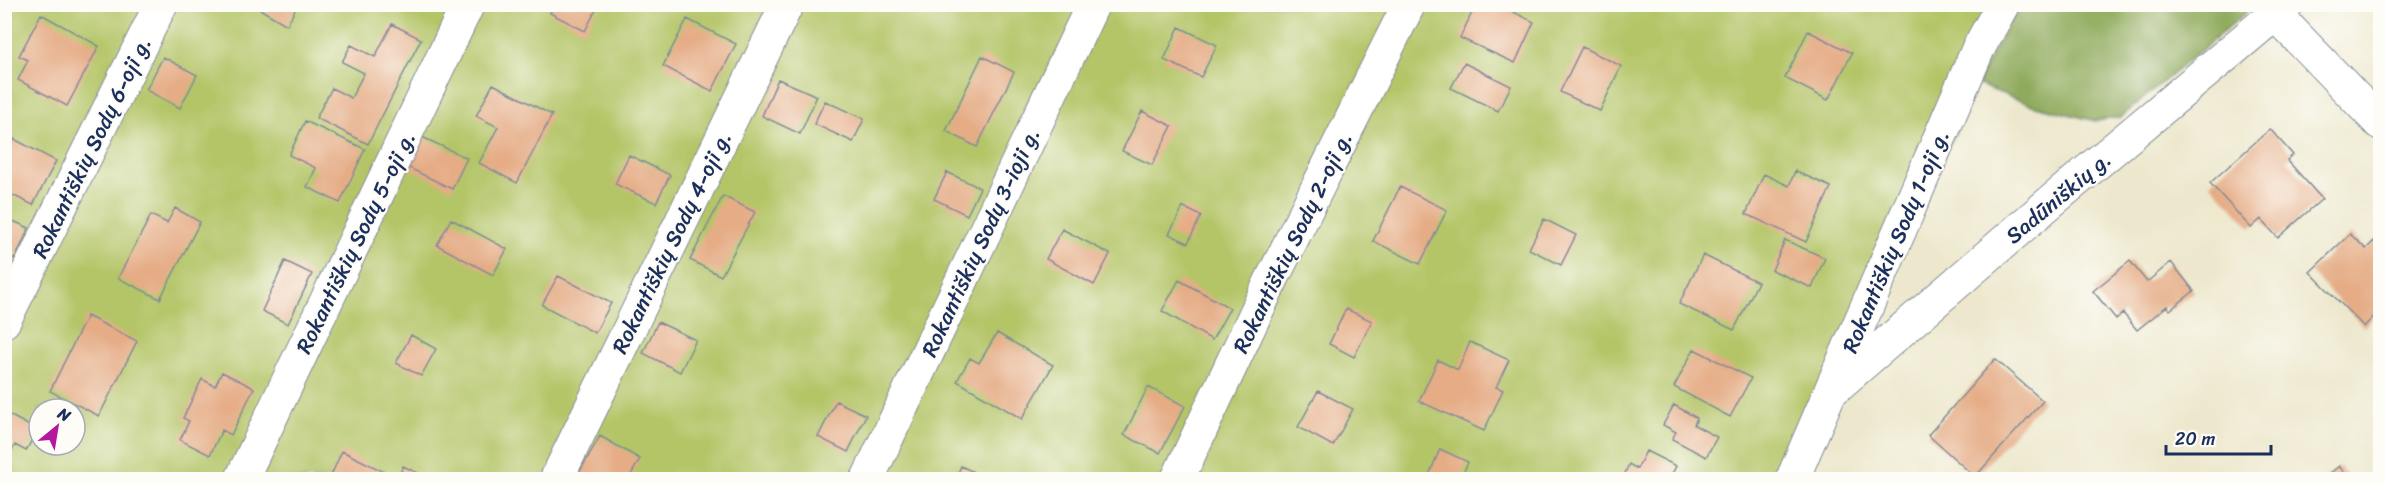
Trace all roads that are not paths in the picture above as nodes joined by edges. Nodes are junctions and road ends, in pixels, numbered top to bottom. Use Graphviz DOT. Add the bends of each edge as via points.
graph roads {
  1 [pos="161,4"];
  2 [pos="468,4"];
  3 [pos="787,4"];
  4 [pos="1093,4"];
  5 [pos="1409,4"];
  6 [pos="2003,4"];
  7 [pos="2282,8"];
  8 [pos="2380,123"];
  9 [pos="4,321"];
  10 [pos="1830,392"];
  11 [pos="1797,478"];
  12 [pos="241,480"];
  13 [pos="556,480"];
  14 [pos="867,480"];
  15 [pos="1177,480"];
  1 -- 9 [label="street, Rokantiškių Sodų 6-oji g."];
  2 -- 12 [label="street, Rokantiškių Sodų 5-oji g."];
  3 -- 13 [label="street, Rokantiškių Sodų 4-oji g."];
  4 -- 14 [label="street, Rokantiškių Sodų 3-ioji g."];
  5 -- 15 [label="street, Rokantiškių Sodų 2-oji g."];
  6 -- 10 [label="street, Rokantiškių Sodų 1-oji g." via="1978,49"];
  7 -- 8 [label="street"];
  7 -- 10 [label="street, Sadūniškių g."];
  10 -- 11 [label="street, Rokantiškių Sodų 1-oji g."];
}
